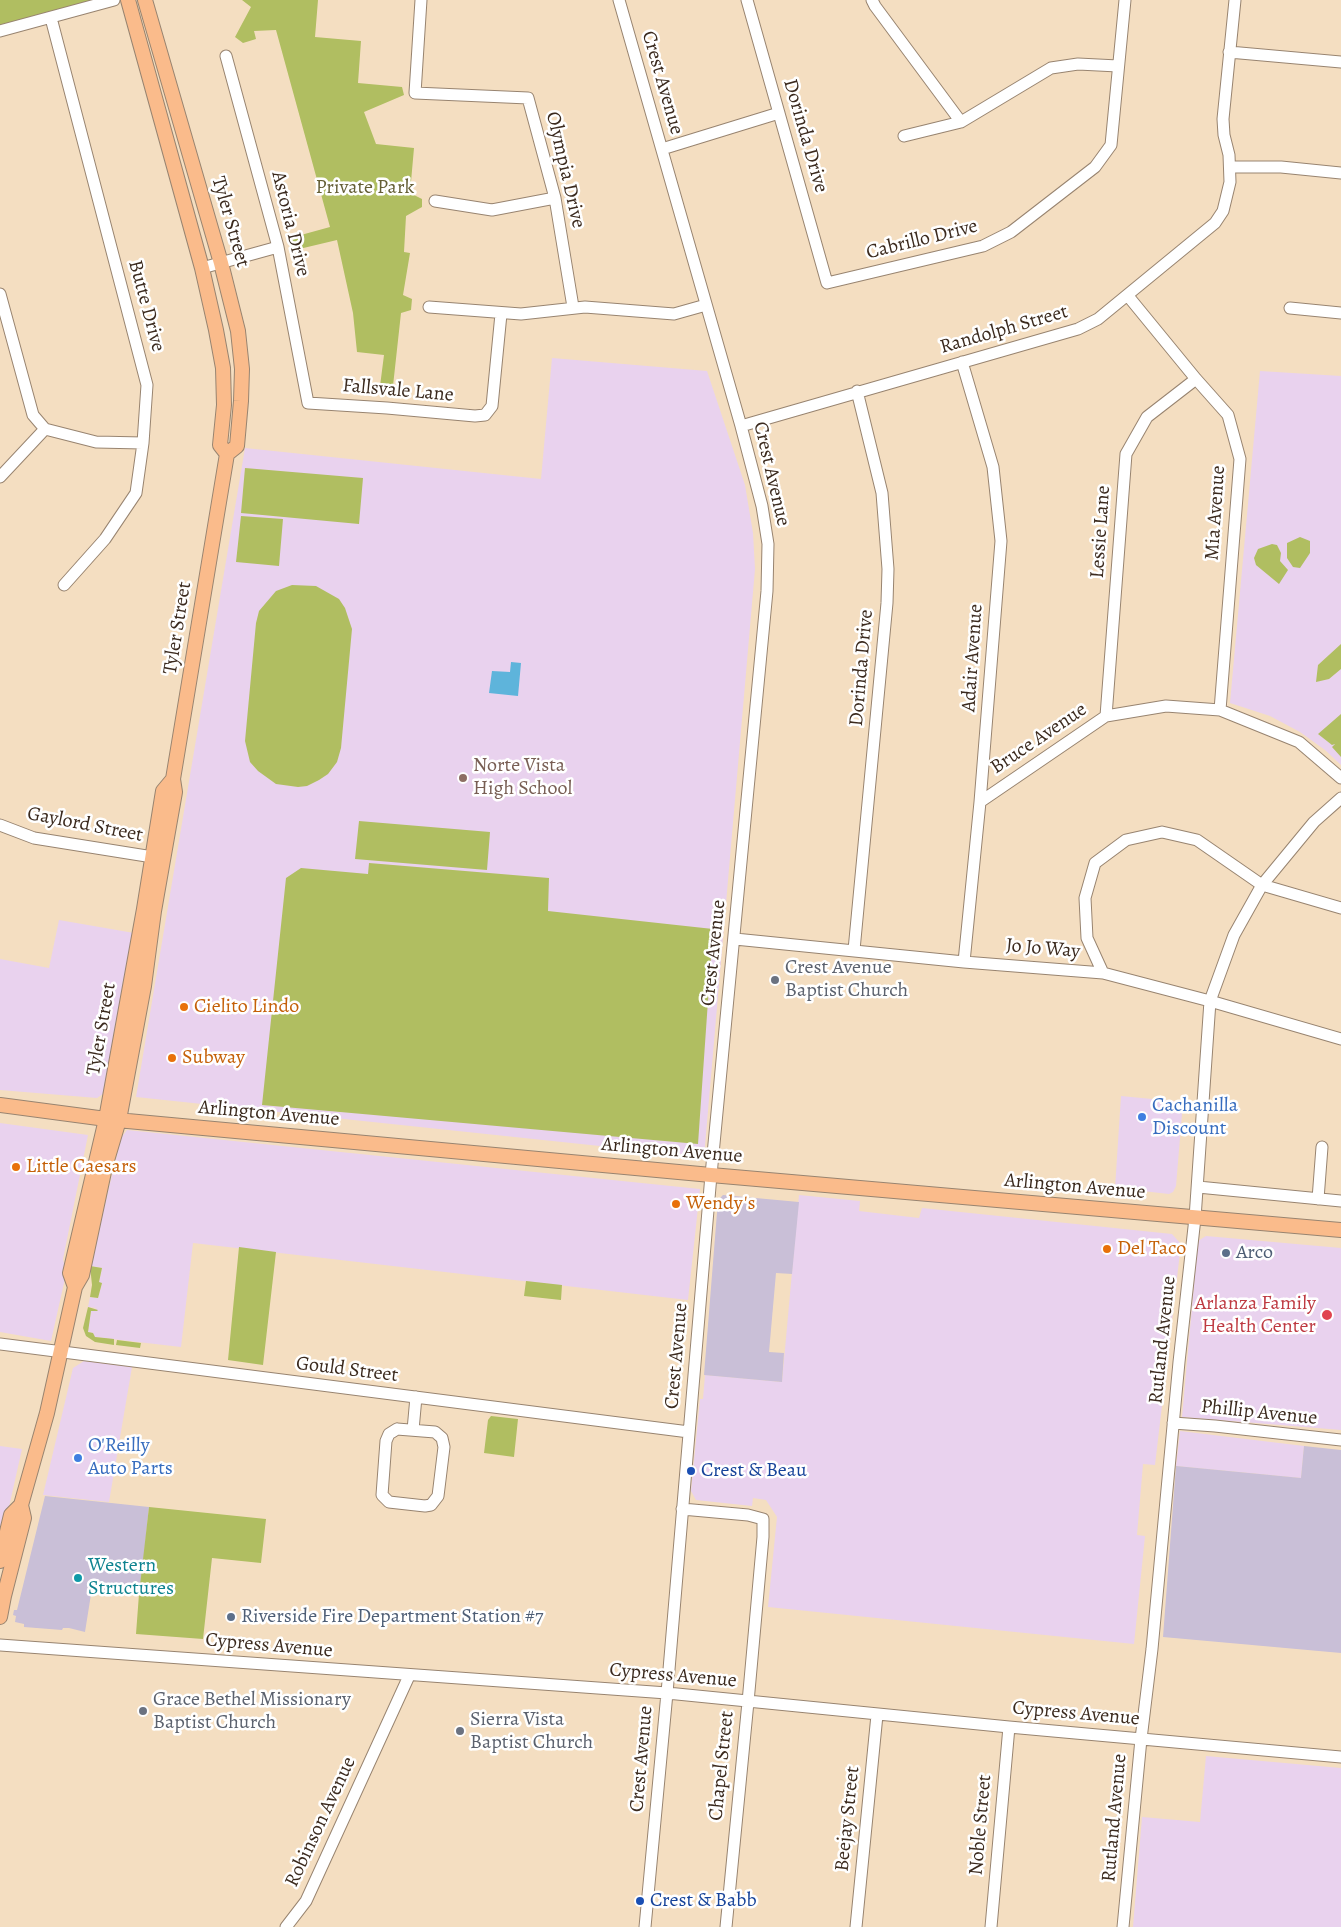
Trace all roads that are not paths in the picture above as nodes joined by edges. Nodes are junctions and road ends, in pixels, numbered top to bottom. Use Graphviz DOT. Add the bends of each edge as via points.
graph roads {
  1 [pos="114,0"];
  2 [pos="128,0"];
  3 [pos="145,0"];
  4 [pos="421,0"];
  5 [pos="618,0"];
  6 [pos="746,0"];
  7 [pos="872,0"];
  8 [pos="1125,0"];
  9 [pos="1235,0"];
  10 [pos="51,18"];
  11 [pos="0,31"];
  12 [pos="1229,52"];
  13 [pos="226,56"];
  14 [pos="1341,62"];
  15 [pos="1118,66"];
  16 [pos="779,113"];
  17 [pos="961,122"];
  18 [pos="904,136"];
  19 [pos="662,149"];
  20 [pos="1230,167"];
  21 [pos="1341,174"];
  22 [pos="555,198"];
  23 [pos="435,202"];
  24 [pos="278,247"];
  25 [pos="221,263"];
  26 [pos="202,268"];
  27 [pos="827,283"];
  28 [pos="0,294"];
  29 [pos="1128,296"];
  30 [pos="706,305"];
  31 [pos="430,307"];
  32 [pos="573,307"];
  33 [pos="1290,308"];
  34 [pos="1341,313"];
  35 [pos="501,314"];
  36 [pos="5,328"];
  37 [pos="962,362"];
  38 [pos="1196,379"];
  39 [pos="857,391"];
  40 [pos="308,403"];
  41 [pos="742,426"];
  42 [pos="45,429"];
  43 [pos="143,443"];
  44 [pos="227,454"];
  45 [pos="0,477"];
  46 [pos="64,585"];
  47 [pos="1220,710"];
  48 [pos="1106,716"];
  49 [pos="1341,778"];
  50 [pos="1341,798"];
  51 [pos="980,802"];
  52 [pos="0,825"];
  53 [pos="158,858"];
  54 [pos="1262,885"];
  55 [pos="1341,908"];
  56 [pos="735,939"];
  57 [pos="854,950"];
  58 [pos="964,962"];
  59 [pos="1103,973"];
  60 [pos="1210,1001"];
  61 [pos="1341,1039"];
  62 [pos="0,1104"];
  63 [pos="113,1120"];
  64 [pos="1322,1147"];
  65 [pos="711,1175"];
  66 [pos="1198,1187"];
  67 [pos="1318,1199"];
  68 [pos="1341,1201"];
  69 [pos="1195,1218"];
  70 [pos="1341,1230"];
  71 [pos="0,1344"];
  72 [pos="61,1352"];
  73 [pos="420,1398"];
  74 [pos="1173,1423"];
  75 [pos="416,1430"];
  76 [pos="689,1432"];
  77 [pos="1341,1440"];
  78 [pos="21,1505"];
  79 [pos="682,1509"];
  80 [pos="0,1561"];
  81 [pos="0,1617"];
  82 [pos="0,1645"];
  83 [pos="409,1676"];
  84 [pos="667,1693"];
  85 [pos="748,1702"];
  86 [pos="877,1714"];
  87 [pos="1009,1727"];
  88 [pos="1141,1739"];
  89 [pos="1341,1757"];
  90 [pos="286,1927"];
  91 [pos="645,1927"];
  92 [pos="726,1927"];
  93 [pos="856,1927"];
  94 [pos="991,1927"];
  95 [pos="1123,1927"];
  1 -- 10 [label="street"];
  2 -- 26 [label="main road, Tyler Street"];
  3 -- 25 [label="main road, Tyler Street"];
  4 -- 22 [label="street, Olympia Drive" via="415,93 528,98"];
  5 -- 19 [label="street, Crest Avenue"];
  6 -- 16 [label="street, Dorinda Drive"];
  7 -- 17 [label="street"];
  8 -- 15 [label="street"];
  9 -- 12 [label="street, Randolph Street"];
  10 -- 11 [label="street"];
  10 -- 43 [label="street, Butte Drive" via="147,385"];
  12 -- 14 [label="street"];
  12 -- 20 [label="street, Randolph Street" via="1223,119"];
  13 -- 24 [label="street, Astoria Drive"];
  15 -- 17 [label="street" via="1078,64 1051,68"];
  15 -- 27 [label="street, Cabrillo Drive" via="1111,144 1096,167 1011,232 983,246"];
  16 -- 19 [label="street"];
  16 -- 27 [label="street, Dorinda Drive"];
  17 -- 18 [label="street"];
  19 -- 30 [label="street, Crest Avenue"];
  20 -- 21 [label="street" via="1281,167"];
  20 -- 29 [label="street, Randolph Street" via="1228,193 1223,211 1215,223"];
  22 -- 23 [label="street" via="492,210"];
  22 -- 32 [label="street, Olympia Drive"];
  24 -- 25 [label="street"];
  24 -- 40 [label="street, Astoria Drive"];
  25 -- 26 [label="street"];
  25 -- 44 [label="main road, Tyler Street" via="238,331 242,369 237,446"];
  26 -- 44 [label="main road, Tyler Street" via="223,368 220,445"];
  28 -- 36 [label="street"];
  29 -- 37 [label="street, Randolph Street" via="1098,319 1078,329"];
  29 -- 38 [label="street, Mia Avenue"];
  30 -- 32 [label="street" via="674,314"];
  30 -- 41 [label="street, Crest Avenue"];
  31 -- 35 [label="street"];
  32 -- 35 [label="street" via="537,314"];
  33 -- 34 [label="street"];
  35 -- 40 [label="street, Fallsvale Lane" via="492,406 485,415"];
  36 -- 42 [label="street" via="33,415"];
  37 -- 39 [label="street, Randolph Street"];
  37 -- 51 [label="street, Adair Avenue" via="993,466 1001,541"];
  38 -- 47 [label="street, Mia Avenue" via="1228,416 1240,460"];
  38 -- 48 [label="street, Lessie Lane" via="1147,417 1126,454"];
  39 -- 41 [label="street, Randolph Street"];
  39 -- 57 [label="street, Dorinda Drive" via="882,493 888,569"];
  41 -- 56 [label="street, Crest Avenue" via="764,516 768,569"];
  42 -- 43 [label="street" via="96,442"];
  42 -- 45 [label="street"];
  43 -- 46 [label="street, Butte Drive" via="136,493 105,539"];
  44 -- 53 [label="main road, Tyler Street" via="173,778 164,791"];
  47 -- 48 [label="street, Bruce Avenue" via="1166,706"];
  47 -- 49 [label="street, Bruce Avenue" via="1299,742"];
  48 -- 51 [label="street, Bruce Avenue"];
  50 -- 54 [label="street, Rutland Avenue" via="1314,822"];
  51 -- 58 [label="street, Adair Avenue"];
  52 -- 53 [label="street, Gaylord Street" via="34,838"];
  53 -- 63 [label="main road, Tyler Street" via="144,986"];
  54 -- 55 [label="street"];
  54 -- 59 [label="street" via="1197,840 1162,832 1126,840 1095,864 1085,898 1087,938"];
  54 -- 60 [label="street, Rutland Avenue" via="1234,936"];
  56 -- 57 [label="street, Jo Jo Way"];
  56 -- 65 [label="street, Crest Avenue"];
  57 -- 58 [label="street, Jo Jo Way"];
  58 -- 59 [label="street, Jo Jo Way"];
  59 -- 60 [label="street, Jo Jo Way"];
  60 -- 61 [label="street, Jo Jo Way"];
  60 -- 66 [label="street, Rutland Avenue"];
  62 -- 63 [label="main road, Arlington Avenue"];
  63 -- 65 [label="main road, Arlington Avenue"];
  63 -- 72 [label="main road, Tyler Street" via="82,1275 75,1287"];
  64 -- 67 [label="street"];
  65 -- 69 [label="main road, Arlington Avenue"];
  65 -- 76 [label="street, Crest Avenue"];
  66 -- 67 [label="street"];
  66 -- 69 [label="street, Rutland Avenue"];
  67 -- 68 [label="street"];
  69 -- 70 [label="main road, Arlington Avenue"];
  69 -- 74 [label="street, Rutland Avenue"];
  71 -- 72 [label="street, Gould Street"];
  72 -- 73 [label="street, Gould Street"];
  72 -- 78 [label="main road, Tyler Street"];
  73 -- 75 [label="street"];
  73 -- 76 [label="street, Gould Street"];
  74 -- 77 [label="street, Phillip Avenue"];
  74 -- 88 [label="street, Rutland Avenue"];
  75 -- 75 [label="street" via="435,1432 444,1447 438,1496 431,1505 425,1506 389,1502 381,1490 386,1441 390,1432 396,1429"];
  76 -- 79 [label="street, Crest Avenue"];
  78 -- 80 [label="main road, Tyler Street" via="11,1514"];
  78 -- 81 [label="main road, Tyler Street" via="24,1518"];
  79 -- 84 [label="street, Crest Avenue"];
  79 -- 85 [label="street, Chapel Street" via="763,1519"];
  82 -- 83 [label="street, Cypress Avenue"];
  83 -- 84 [label="street, Cypress Avenue"];
  83 -- 90 [label="street, Robinson Avenue" via="306,1901"];
  84 -- 85 [label="street, Cypress Avenue"];
  84 -- 91 [label="street, Crest Avenue"];
  85 -- 86 [label="street, Cypress Avenue"];
  85 -- 92 [label="street, Chapel Street"];
  86 -- 87 [label="street, Cypress Avenue"];
  86 -- 93 [label="street, Beejay Street"];
  87 -- 88 [label="street, Cypress Avenue"];
  87 -- 94 [label="street, Noble Street"];
  88 -- 89 [label="street, Cypress Avenue"];
  88 -- 95 [label="street, Rutland Avenue"];
}
